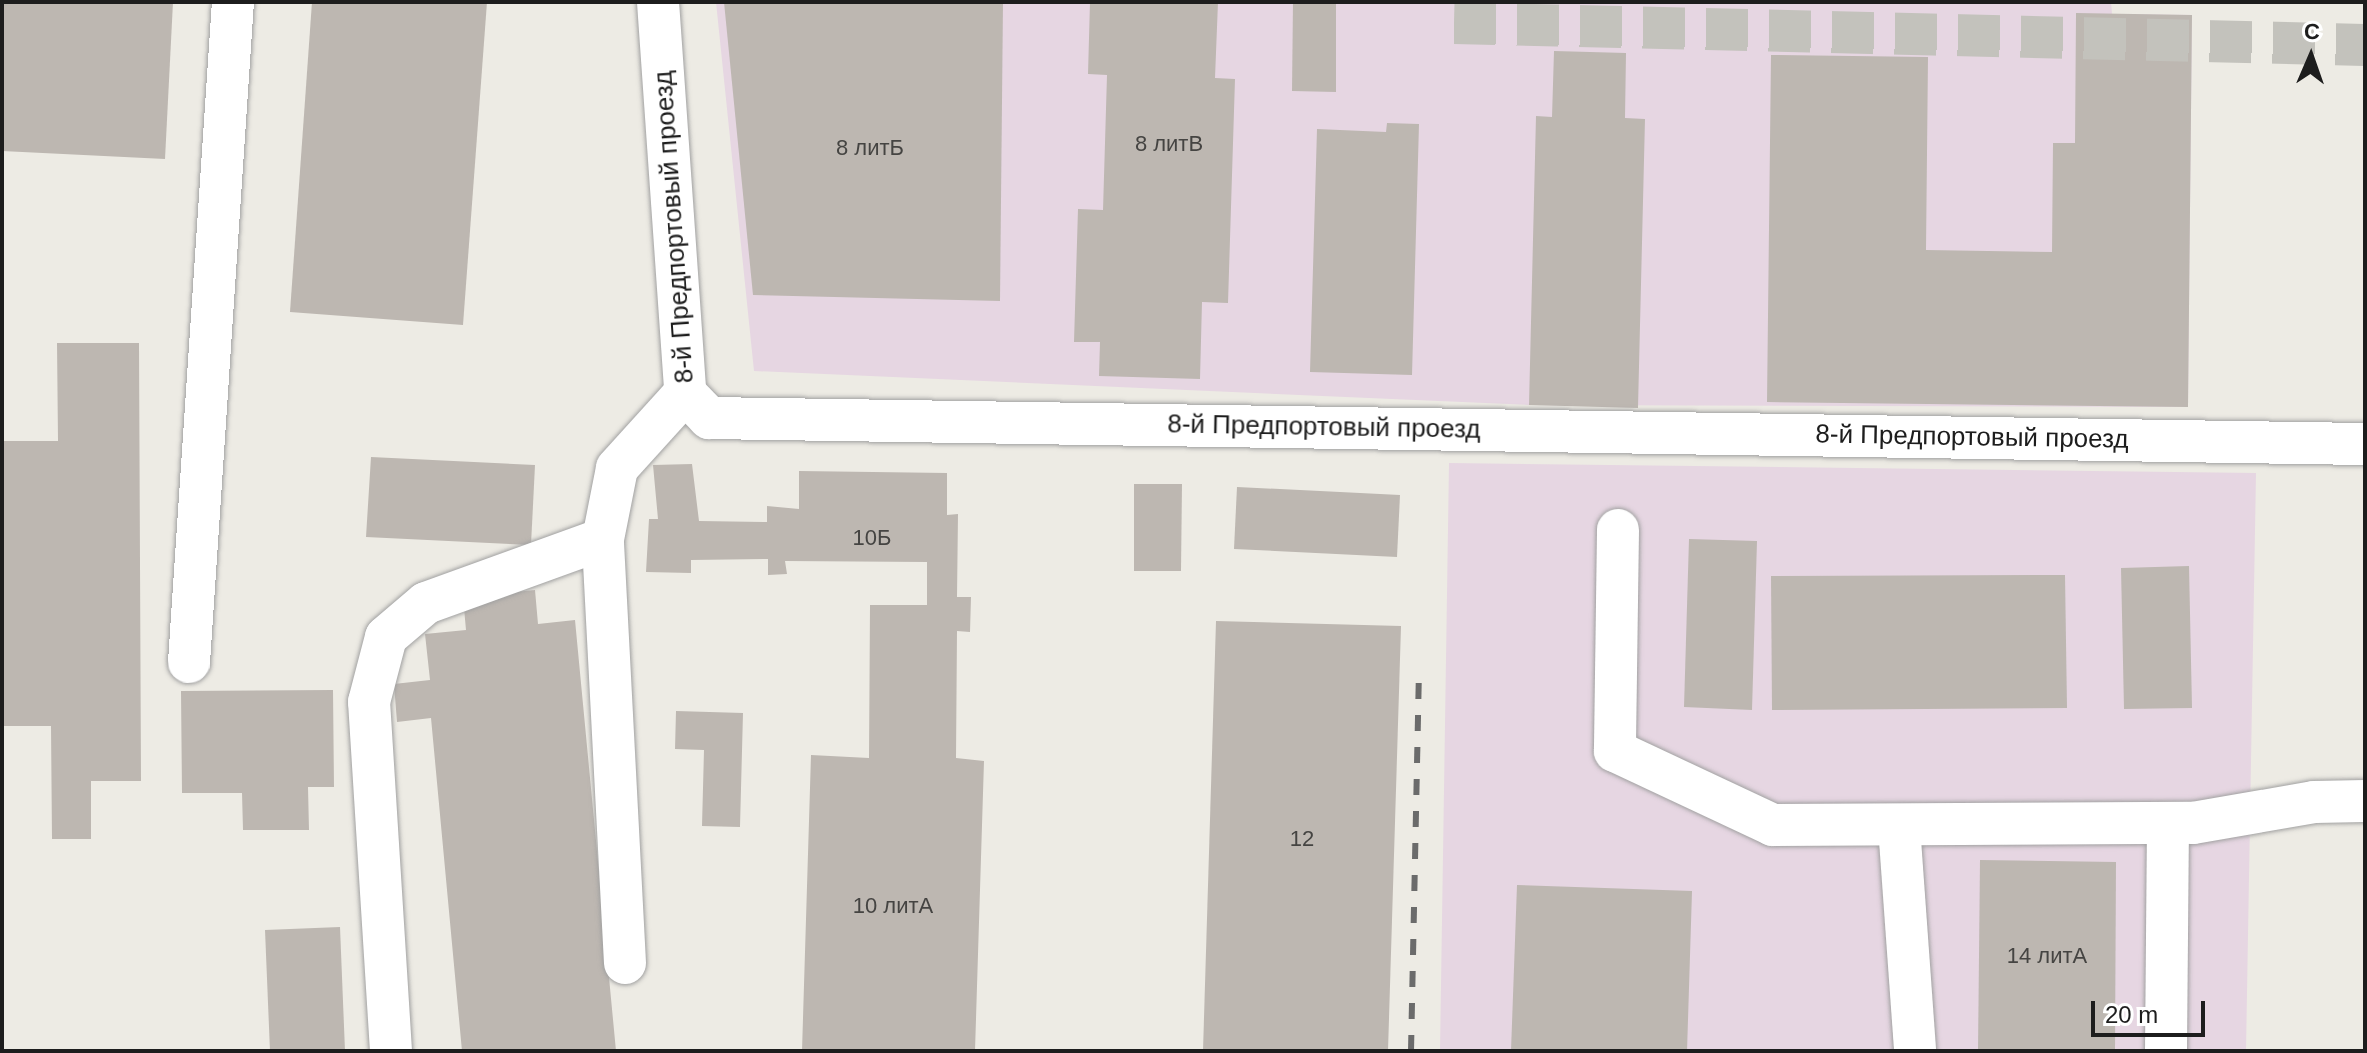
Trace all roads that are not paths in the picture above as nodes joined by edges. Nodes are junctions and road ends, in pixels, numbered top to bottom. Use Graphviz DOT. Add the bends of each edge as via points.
graph roads {
  1 [pos="233,2"];
  2 [pos="658,2"];
  3 [pos="685,393"];
  4 [pos="2365,444"];
  5 [pos="1618,530"];
  6 [pos="603,539"];
  7 [pos="189,662"];
  8 [pos="2365,801"];
  9 [pos="2168,824"];
  10 [pos="1899,826"];
  11 [pos="625,963"];
  12 [pos="391,1051"];
  13 [pos="1915,1051"];
  14 [pos="2166,1051"];
  1 -- 7 [label="street"];
  2 -- 3 [label="street, 8-й Предпортовый проезд"];
  3 -- 4 [label="street, 8-й Предпортовый проезд" via="709,418"];
  3 -- 6 [label="street" via="617,468"];
  5 -- 10 [label="street" via="1615,751 1773,825"];
  6 -- 11 [label="street"];
  6 -- 12 [label="street" via="426,603 386,637 369,702"];
  8 -- 9 [label="street"];
  9 -- 10 [label="street"];
  9 -- 14 [label="street"];
  10 -- 13 [label="street"];
}
